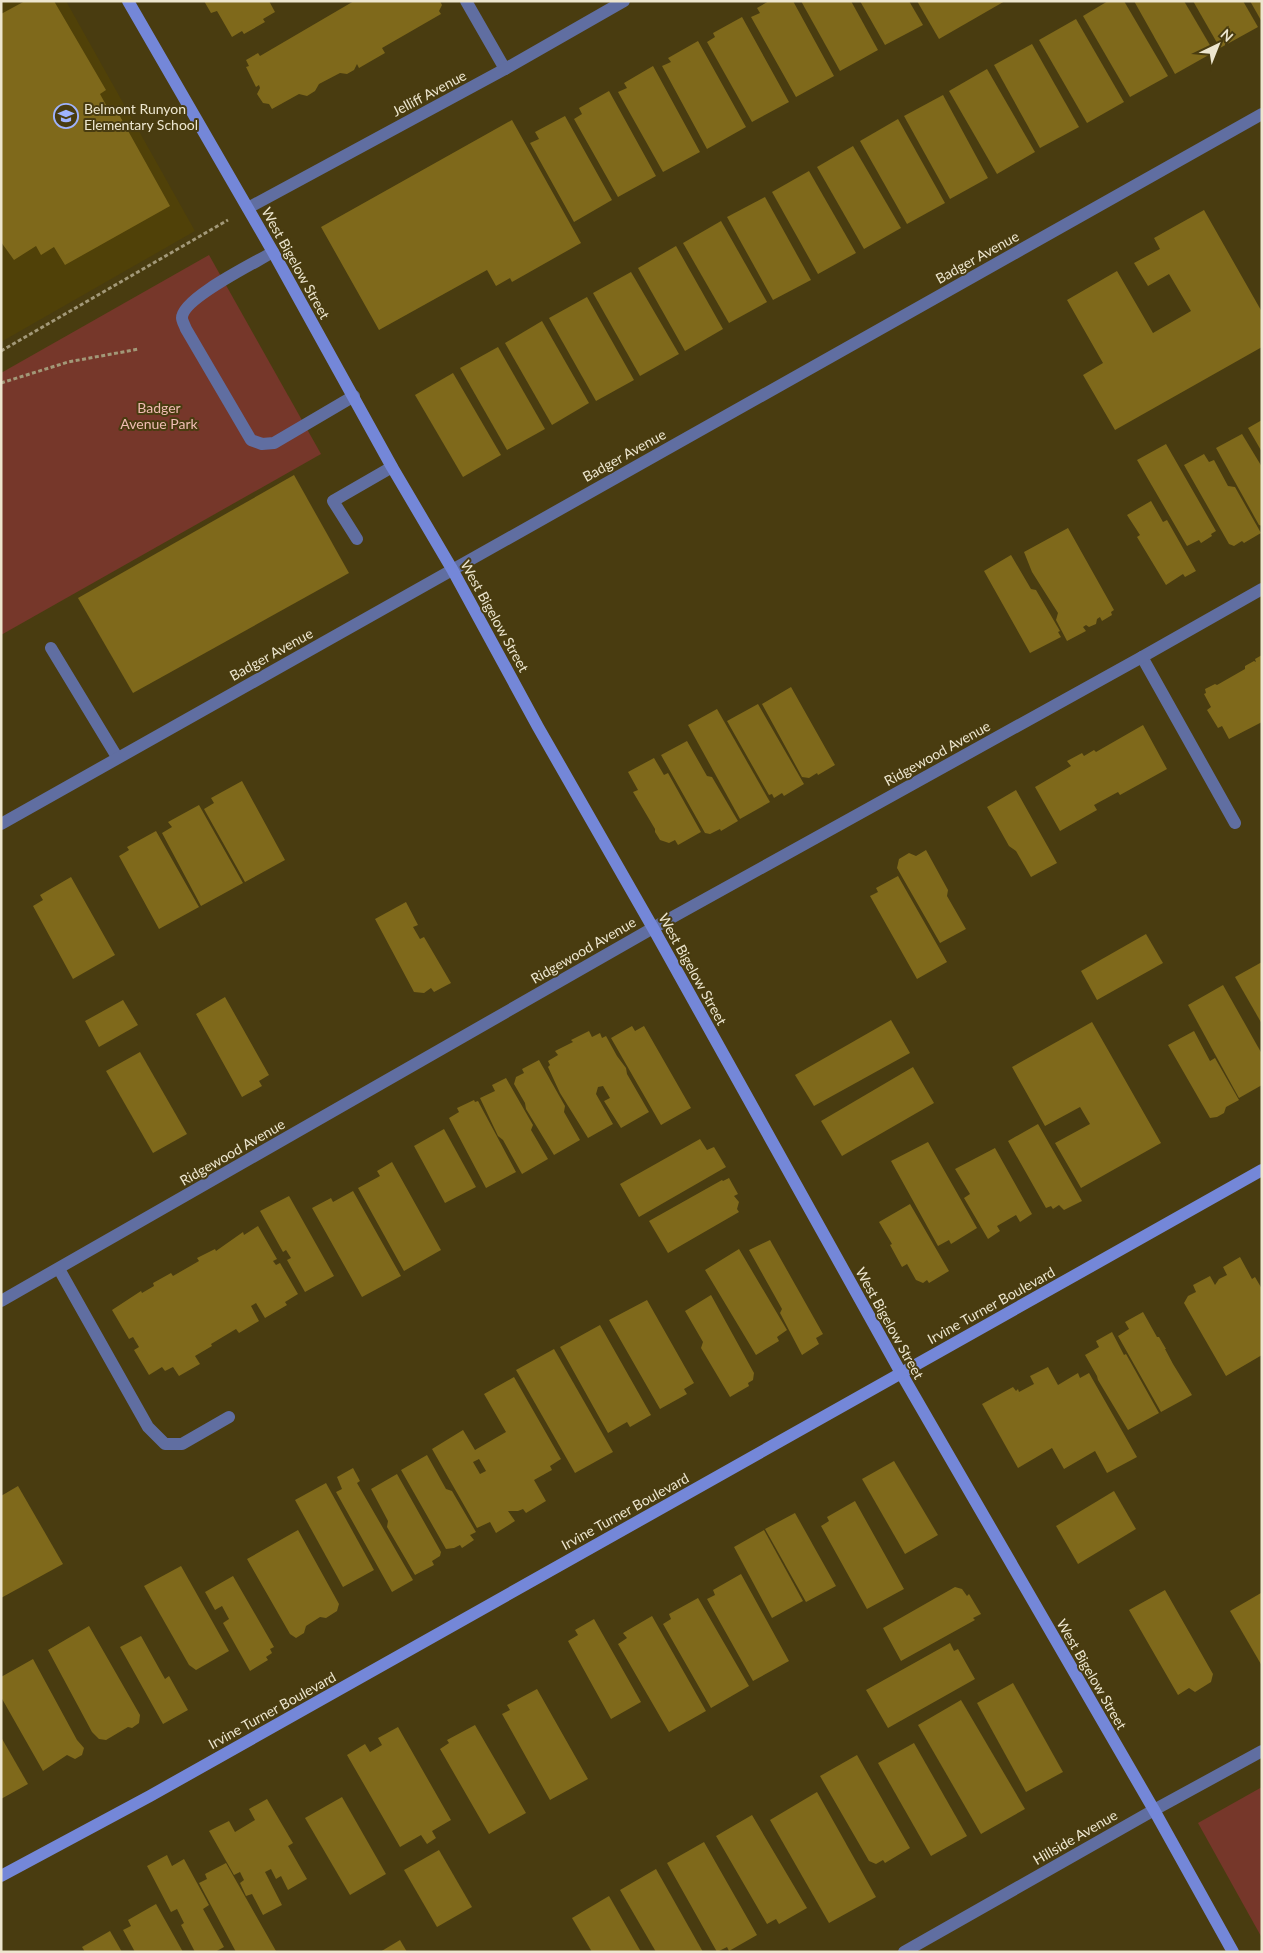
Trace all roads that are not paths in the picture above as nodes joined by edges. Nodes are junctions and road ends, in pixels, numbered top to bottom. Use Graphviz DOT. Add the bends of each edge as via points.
graph roads {
  1 [pos="128,1"];
  2 [pos="466,1"];
  3 [pos="624,1"];
  4 [pos="505,69"];
  5 [pos="1262,114"];
  6 [pos="248,208"];
  7 [pos="273,252"];
  8 [pos="354,396"];
  9 [pos="392,467"];
  10 [pos="357,539"];
  11 [pos="452,569"];
  12 [pos="1262,588"];
  13 [pos="51,648"];
  14 [pos="1142,657"];
  15 [pos="117,757"];
  16 [pos="1,824"];
  17 [pos="1235,824"];
  18 [pos="653,928"];
  19 [pos="1262,1170"];
  20 [pos="59,1269"];
  21 [pos="1,1301"];
  22 [pos="901,1373"];
  23 [pos="229,1417"];
  24 [pos="1262,1751"];
  25 [pos="1154,1810"];
  26 [pos="1,1876"];
  27 [pos="904,1952"];
  28 [pos="1232,1952"];
  1 -- 6 [label="street, West Bigelow Street"];
  2 -- 4 [label="street"];
  3 -- 4 [label="street, Jelliff Avenue"];
  4 -- 6 [label="street, Jelliff Avenue"];
  5 -- 11 [label="street, Badger Avenue"];
  6 -- 7 [label="street, West Bigelow Street"];
  7 -- 8 [label="street, West Bigelow Street"];
  7 -- 8 [label="street" via="196,297 182,318 186,329 251,440 262,444 274,443"];
  8 -- 9 [label="street, West Bigelow Street"];
  9 -- 10 [label="street" via="333,501"];
  9 -- 11 [label="street, West Bigelow Street"];
  11 -- 15 [label="street, Badger Avenue"];
  11 -- 18 [label="street, West Bigelow Street"];
  12 -- 14 [label="street, Ridgewood Avenue"];
  13 -- 15 [label="street"];
  14 -- 17 [label="street"];
  14 -- 18 [label="street, Ridgewood Avenue"];
  15 -- 16 [label="street, Badger Avenue"];
  18 -- 20 [label="street, Ridgewood Avenue"];
  18 -- 22 [label="street, West Bigelow Street"];
  19 -- 22 [label="street, Irvine Turner Boulevard"];
  20 -- 21 [label="street, Ridgewood Avenue"];
  20 -- 23 [label="street" via="148,1427 165,1444 182,1444"];
  22 -- 25 [label="street, West Bigelow Street"];
  22 -- 26 [label="street, Irvine Turner Boulevard" via="141,1801"];
  24 -- 25 [label="street, Hillside Avenue"];
  25 -- 27 [label="street, Hillside Avenue"];
  25 -- 28 [label="street, West Bigelow Street"];
}
